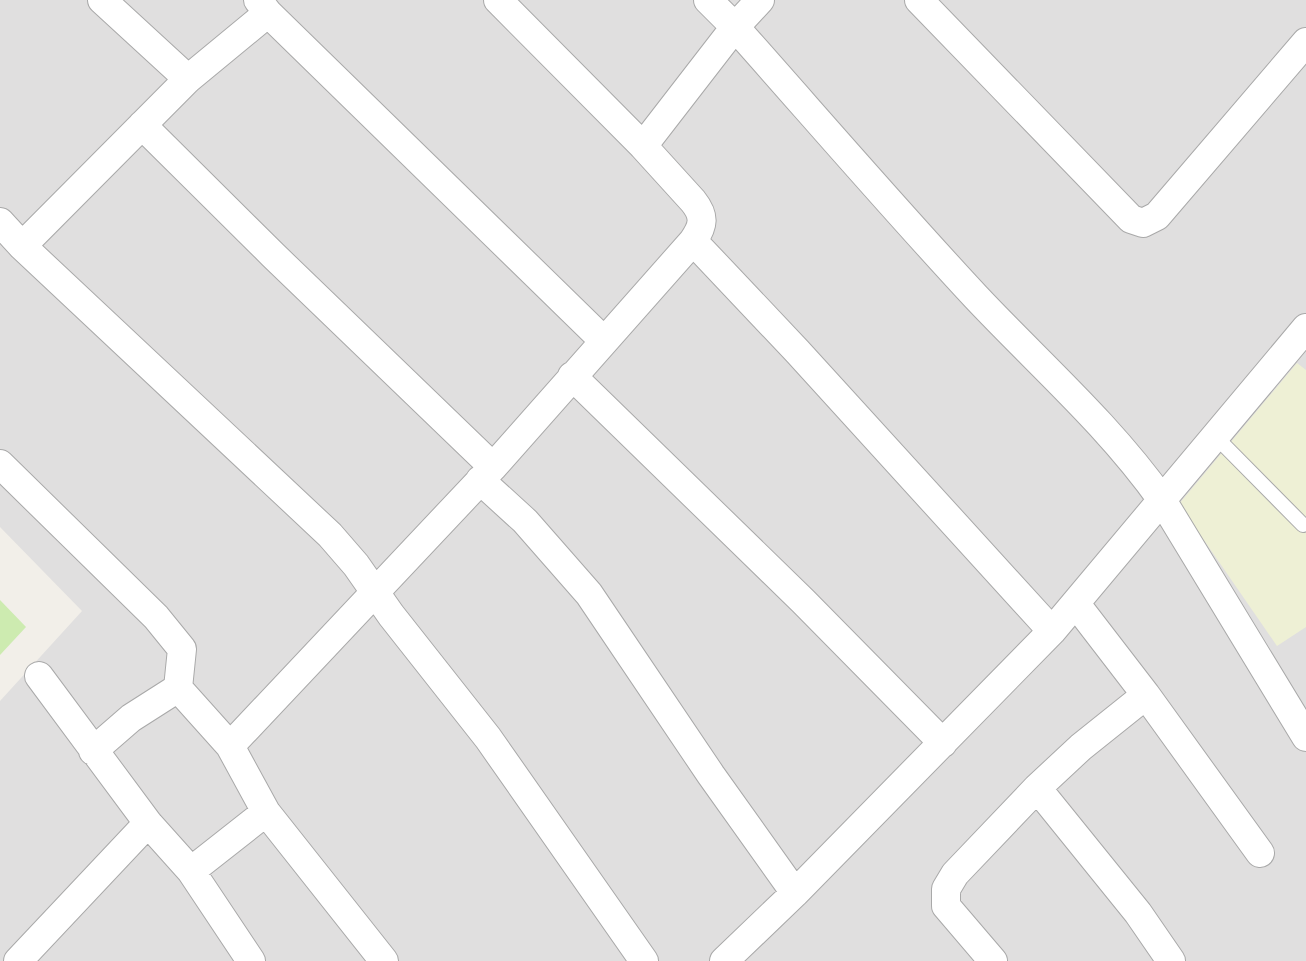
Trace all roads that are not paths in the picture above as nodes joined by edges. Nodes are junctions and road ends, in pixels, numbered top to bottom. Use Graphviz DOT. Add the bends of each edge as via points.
graph roads {
  1 [pos="102,0"];
  2 [pos="498,0"];
  3 [pos="708,0"];
  4 [pos="760,0"];
  5 [pos="919,0"];
  6 [pos="263,6"];
  7 [pos="735,27"];
  8 [pos="1306,42"];
  9 [pos="188,79"];
  10 [pos="142,125"];
  11 [pos="643,146"];
  12 [pos="0,222"];
  13 [pos="693,241"];
  14 [pos="22,246"];
  15 [pos="1306,328"];
  16 [pos="603,340"];
  17 [pos="572,376"];
  18 [pos="1216,438"];
  19 [pos="0,464"];
  20 [pos="487,474"];
  21 [pos="1162,500"];
  22 [pos="1303,525"];
  23 [pos="376,593"];
  24 [pos="1076,604"];
  25 [pos="1052,631"];
  26 [pos="39,676"];
  27 [pos="178,688"];
  28 [pos="1146,694"];
  29 [pos="1306,737"];
  30 [pos="943,743"];
  31 [pos="230,746"];
  32 [pos="94,751"];
  33 [pos="1037,788"];
  34 [pos="266,812"];
  35 [pos="148,823"];
  36 [pos="1260,853"];
  37 [pos="191,871"];
  38 [pos="795,893"];
  39 [pos="18,961"];
  40 [pos="251,961"];
  41 [pos="384,961"];
  42 [pos="644,961"];
  43 [pos="724,961"];
  44 [pos="993,961"];
  45 [pos="1171,961"];
  1 -- 9 [label="street"];
  2 -- 11 [label="street"];
  3 -- 7 [label="street"];
  4 -- 7 [label="street"];
  5 -- 8 [label="street" via="1131,219 1143,224 1157,216"];
  6 -- 9 [label="street"];
  6 -- 16 [label="street"];
  7 -- 11 [label="street"];
  7 -- 21 [label="street" via="926,244 1107,431"];
  9 -- 10 [label="street"];
  10 -- 14 [label="street"];
  10 -- 20 [label="street"];
  11 -- 13 [label="street" via="700,210 704,219"];
  12 -- 14 [label="street"];
  13 -- 16 [label="street"];
  13 -- 25 [label="street" via="797,350"];
  14 -- 23 [label="street" via="330,535"];
  15 -- 18 [label="street"];
  16 -- 17 [label="street"];
  17 -- 20 [label="street"];
  17 -- 30 [label="street"];
  18 -- 21 [label="street"];
  18 -- 22 [label="lane"];
  19 -- 27 [label="street" via="156,617 182,649"];
  20 -- 23 [label="street"];
  20 -- 38 [label="street" via="589,594"];
  21 -- 24 [label="street"];
  21 -- 29 [label="street"];
  23 -- 31 [label="street"];
  23 -- 42 [label="street" via="488,738"];
  24 -- 25 [label="street"];
  24 -- 28 [label="street"];
  25 -- 30 [label="street"];
  26 -- 32 [label="street"];
  27 -- 31 [label="street"];
  27 -- 32 [label="street" via="131,718"];
  28 -- 33 [label="street"];
  28 -- 36 [label="street"];
  30 -- 38 [label="street"];
  31 -- 34 [label="street"];
  32 -- 35 [label="street"];
  33 -- 44 [label="street" via="955,874 946,889 946,906"];
  33 -- 45 [label="street" via="1138,913"];
  34 -- 37 [label="street"];
  34 -- 41 [label="street"];
  35 -- 37 [label="street"];
  35 -- 39 [label="street"];
  37 -- 40 [label="street"];
  38 -- 43 [label="street"];
}
